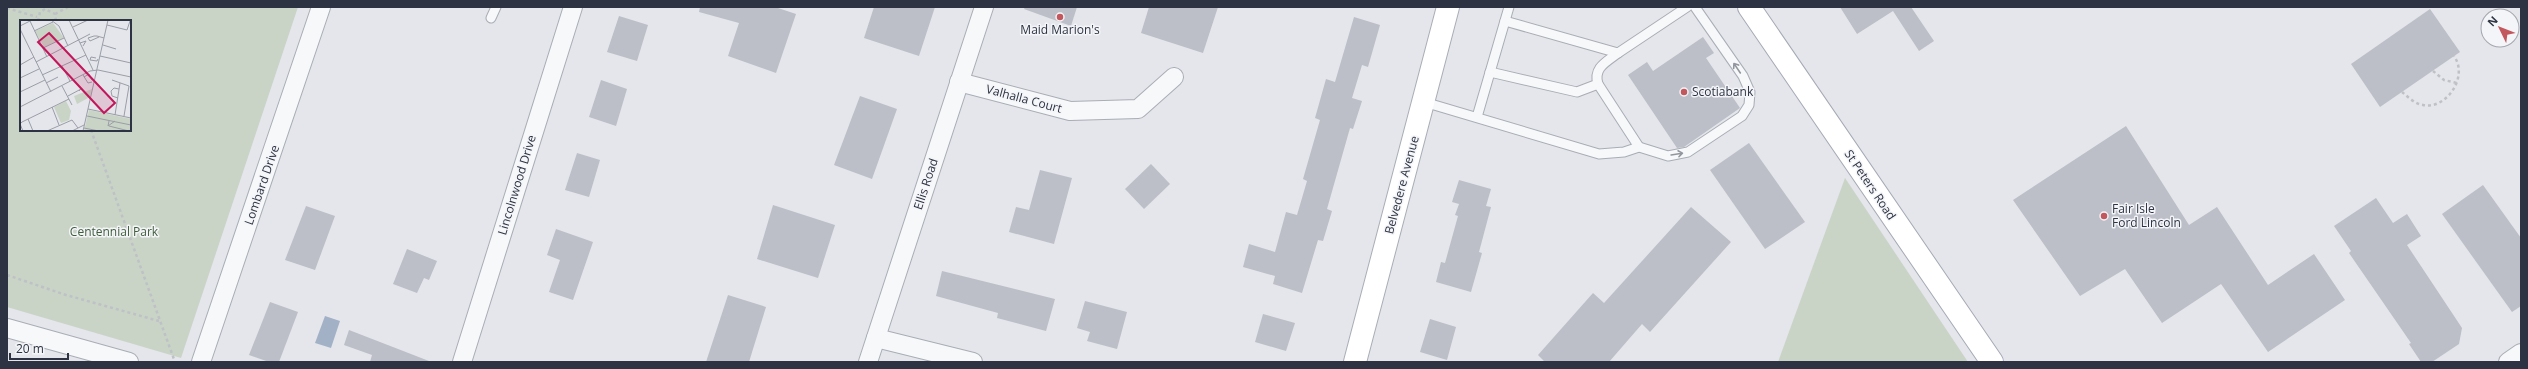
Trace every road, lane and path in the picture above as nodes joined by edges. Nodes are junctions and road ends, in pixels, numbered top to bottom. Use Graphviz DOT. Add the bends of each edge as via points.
graph roads {
  1 [pos="68,7"];
  2 [pos="321,7"];
  3 [pos="496,7"];
  4 [pos="572,7"];
  5 [pos="984,7"];
  6 [pos="1448,7"];
  7 [pos="1509,7"];
  8 [pos="1688,7"];
  9 [pos="1695,7"];
  10 [pos="1749,7"];
  11 [pos="7,8"];
  12 [pos="1676,10"];
  13 [pos="55,14"];
  14 [pos="492,18"];
  15 [pos="37,19"];
  16 [pos="56,20"];
  17 [pos="1505,21"];
  18 [pos="1618,53"];
  19 [pos="2454,56"];
  20 [pos="2433,71"];
  21 [pos="1490,72"];
  22 [pos="1174,77"];
  23 [pos="959,82"];
  24 [pos="2457,83"];
  25 [pos="1598,84"];
  26 [pos="2402,92"];
  27 [pos="1424,102"];
  28 [pos="1477,117"];
  29 [pos="91,131"];
  30 [pos="1639,147"];
  31 [pos="7,275"];
  32 [pos="159,321"];
  33 [pos="7,328"];
  34 [pos="876,338"];
  35 [pos="2521,353"];
  36 [pos="129,362"];
  37 [pos="175,362"];
  38 [pos="201,362"];
  39 [pos="462,362"];
  40 [pos="868,362"];
  41 [pos="973,362"];
  42 [pos="1355,362"];
  43 [pos="1992,362"];
  44 [pos="2508,362"];
  1 -- 13 [label="path"];
  2 -- 38 [label="street, Lombard Drive"];
  3 -- 14 [label="lane"];
  4 -- 39 [label="street, Lincolnwood Drive"];
  5 -- 23 [label="street, Ellis Road"];
  6 -- 27 [label="main road, Belvedere Avenue"];
  7 -- 17 [label="lane"];
  8 -- 12 [label="lane"];
  30 -- 9 [label="lane, one-way" via="1668,156 1688,152 1742,116 1749,105 1750,92 1743,76"];
  10 -- 43 [label="main road, St Peters Road"];
  11 -- 15 [label="path"];
  12 -- 18 [label="lane"];
  13 -- 15 [label="path" via="45,9 40,12"];
  13 -- 16 [label="path"];
  17 -- 18 [label="lane"];
  17 -- 21 [label="lane"];
  18 -- 25 [label="lane" via="1598,68"];
  19 -- 24 [label="path" via="2460,64"];
  20 -- 24 [label="path" via="2444,80"];
  21 -- 25 [label="lane" via="1577,92"];
  21 -- 28 [label="lane"];
  22 -- 23 [label="street, Valhalla Court" via="1138,108 1070,111"];
  23 -- 34 [label="street, Ellis Road"];
  24 -- 26 [label="path" via="2447,97 2434,105 2424,106 2412,101"];
  25 -- 30 [label="lane"];
  27 -- 28 [label="lane"];
  27 -- 42 [label="main road, Belvedere Avenue"];
  28 -- 30 [label="lane" via="1599,154 1624,152"];
  29 -- 32 [label="path"];
  31 -- 32 [label="path" via="66,295"];
  32 -- 37 [label="path"];
  33 -- 36 [label="street"];
  34 -- 40 [label="street, Ellis Road"];
  34 -- 41 [label="street"];
  35 -- 44 [label="street"];
}
